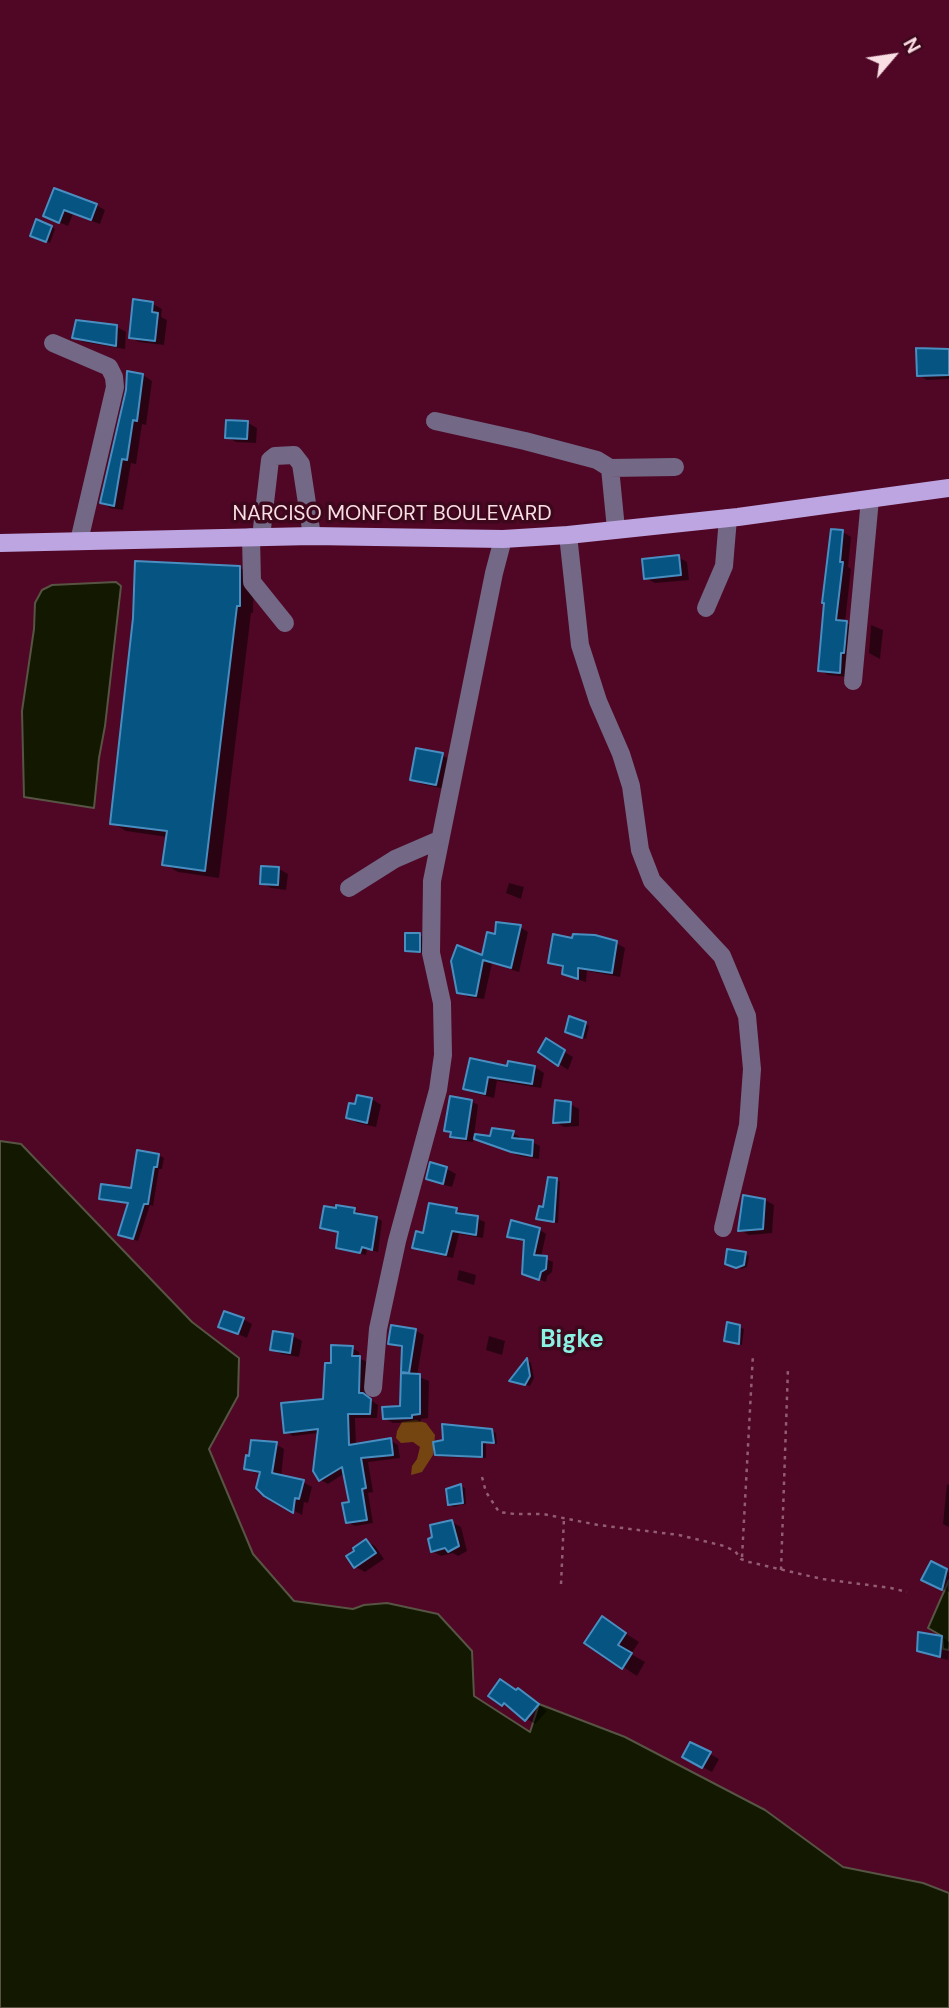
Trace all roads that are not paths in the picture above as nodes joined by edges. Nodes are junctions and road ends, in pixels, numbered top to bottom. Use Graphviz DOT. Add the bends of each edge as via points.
graph roads {
  1 [pos="53,343"];
  2 [pos="435,421"];
  3 [pos="675,467"];
  4 [pos="610,468"];
  5 [pos="949,488"];
  6 [pos="870,499"];
  7 [pos="728,518"];
  8 [pos="616,528"];
  9 [pos="568,535"];
  10 [pos="312,536"];
  11 [pos="256,537"];
  12 [pos="503,540"];
  13 [pos="79,541"];
  14 [pos="0,543"];
  15 [pos="706,608"];
  16 [pos="285,623"];
  17 [pos="853,681"];
  18 [pos="439,840"];
  19 [pos="349,888"];
  20 [pos="723,1228"];
  21 [pos="373,1388"];
  1 -- 13 [label="street" via="109,367 114,376"];
  2 -- 4 [label="street" via="569,452"];
  3 -- 4 [label="street"];
  4 -- 8 [label="street"];
  5 -- 6 [label="main road, NARCISO MONFORT BOULEVARD"];
  6 -- 7 [label="main road, NARCISO MONFORT BOULEVARD"];
  6 -- 17 [label="street"];
  7 -- 8 [label="main road, NARCISO MONFORT BOULEVARD"];
  7 -- 15 [label="street" via="724,566"];
  8 -- 9 [label="main road, NARCISO MONFORT BOULEVARD"];
  9 -- 12 [label="main road, NARCISO MONFORT BOULEVARD"];
  9 -- 20 [label="street" via="580,645 625,765 640,850 652,881 722,956 747,1016 752,1069 748,1125"];
  10 -- 11 [label="main road, NARCISO MONFORT BOULEVARD"];
  10 -- 11 [label="street" via="301,464 294,455 270,460"];
  10 -- 12 [label="main road, NARCISO MONFORT BOULEVARD"];
  11 -- 13 [label="main road, NARCISO MONFORT BOULEVARD"];
  11 -- 16 [label="street" via="252,582"];
  12 -- 18 [label="street"];
  13 -- 14 [label="main road, NARCISO MONFORT BOULEVARD"];
  18 -- 19 [label="street" via="395,859"];
  18 -- 21 [label="street" via="432,881 431,953 442,1003 443,1055 378,1329"];
}
